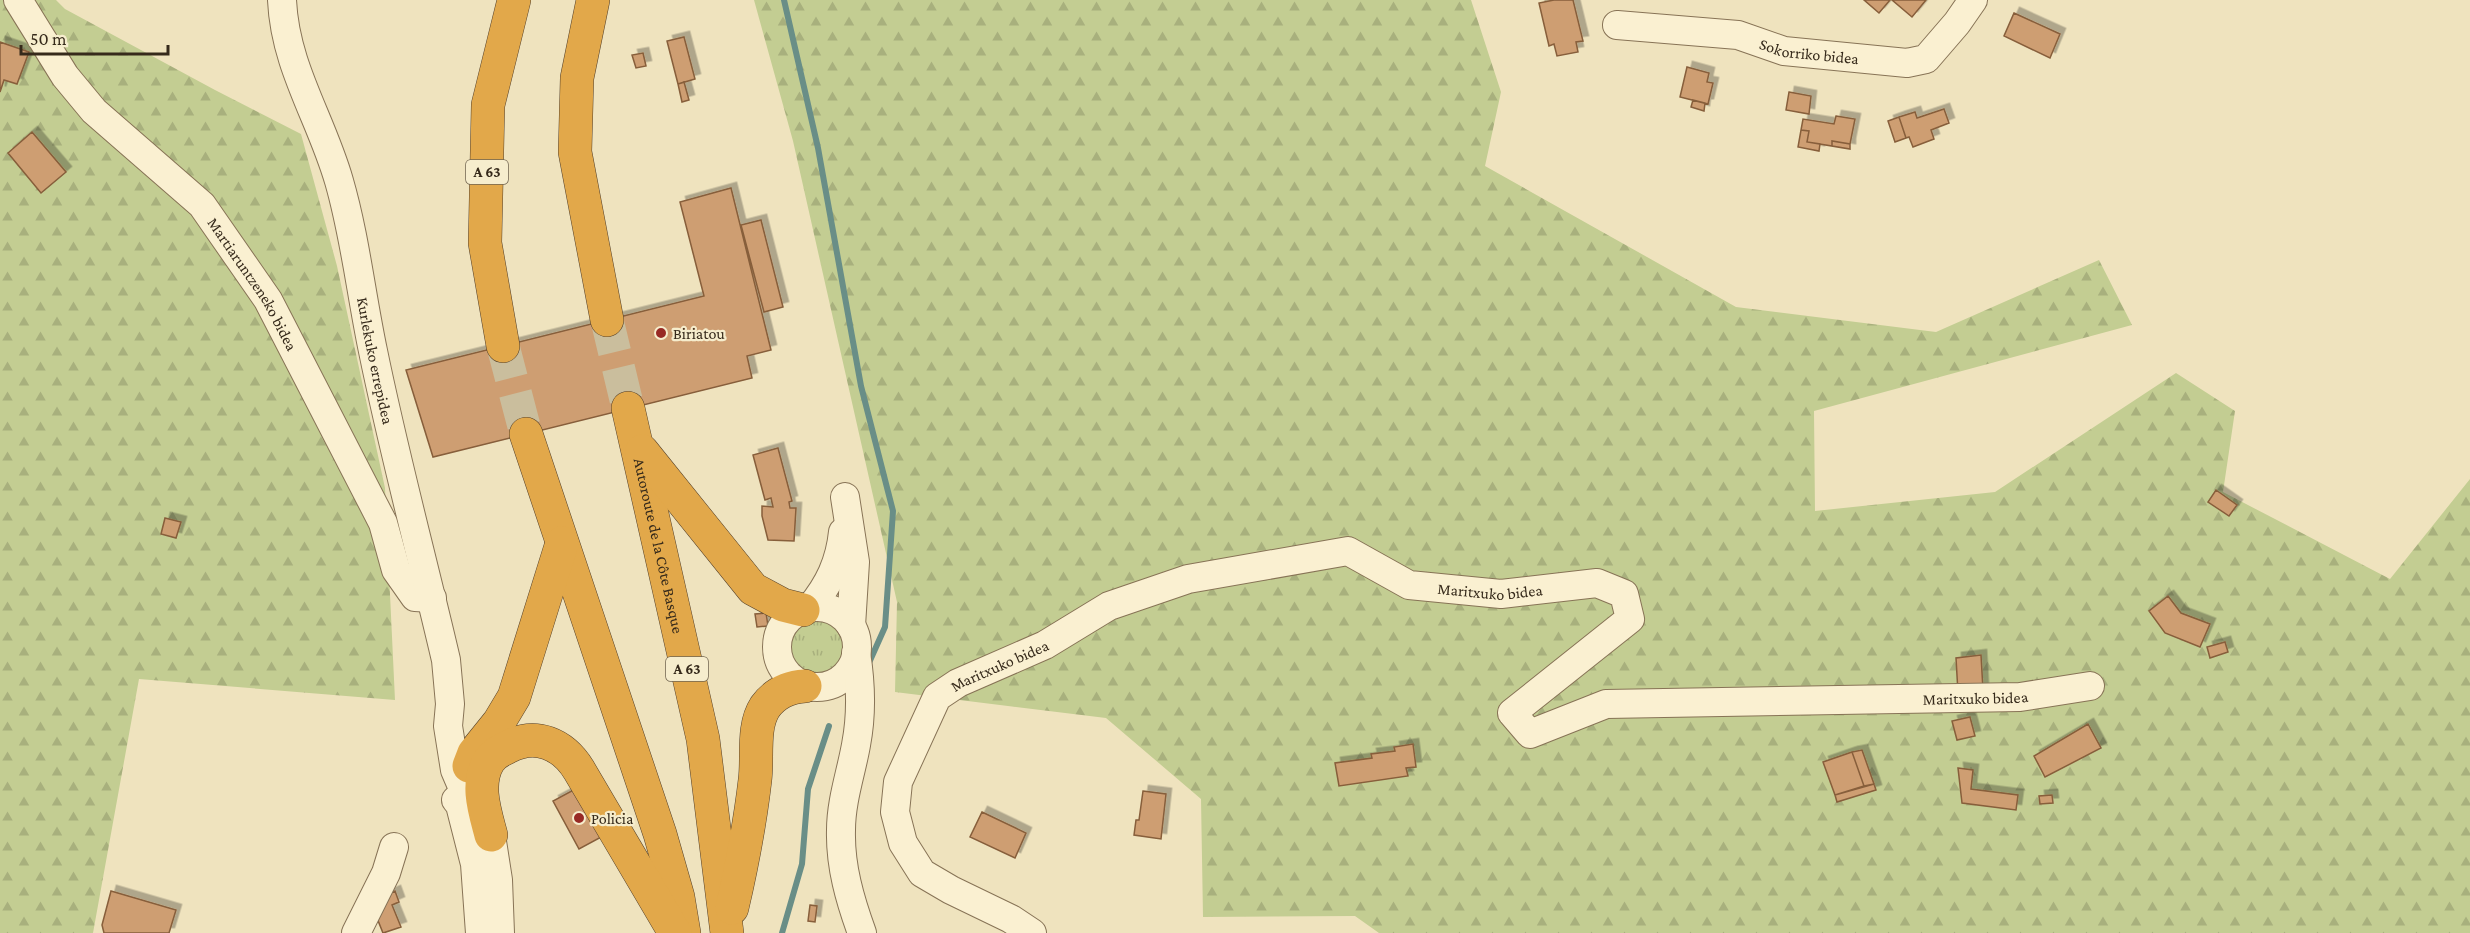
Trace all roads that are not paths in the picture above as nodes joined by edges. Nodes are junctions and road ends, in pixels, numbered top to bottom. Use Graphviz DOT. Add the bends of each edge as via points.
graph roads {
  1 [pos="18,0"];
  2 [pos="282,0"];
  3 [pos="514,0"];
  4 [pos="592,0"];
  5 [pos="1973,0"];
  6 [pos="1617,25"];
  7 [pos="607,320"];
  8 [pos="503,345"];
  9 [pos="628,408"];
  10 [pos="526,434"];
  11 [pos="637,445"];
  12 [pos="562,543"];
  13 [pos="432,598"];
  14 [pos="807,609"];
  15 [pos="854,640"];
  16 [pos="810,686"];
  17 [pos="2090,686"];
  18 [pos="856,744"];
  19 [pos="461,796"];
  20 [pos="491,835"];
  21 [pos="394,847"];
  22 [pos="859,923"];
  23 [pos="356,933"];
  24 [pos="480,933"];
  25 [pos="500,933"];
  26 [pos="675,933"];
  27 [pos="684,933"];
  28 [pos="727,933"];
  29 [pos="884,933"];
  30 [pos="1032,933"];
  1 -- 13 [label="street, Martiaruntzeneko bidea" via="72,85 94,111 202,205 268,300 382,523 396,570 414,597"];
  2 -- 13 [label="street, Kurlekuko errepidea" via="292,60 339,180 373,352"];
  3 -- 8 [label="highway, A 63" via="488,105 485,243"];
  4 -- 7 [label="highway" via="577,78 575,152"];
  5 -- 6 [label="street, Sokorriko bidea" via="1926,59 1907,63 1784,51 1738,35"];
  9 -- 11 [label="highway, Autoroute de la Côte Basque / A 63"];
  10 -- 12 [label="highway"];
  11 -- 14 [label="highway" via="753,589 783,605"];
  11 -- 28 [label="highway, Autoroute de la Côte Basque / A 63" via="703,739"];
  12 -- 19 [label="highway" via="514,697 474,753"];
  12 -- 27 [label="highway" via="660,834"];
  13 -- 19 [label="street, Kurlekuko errepidea" via="446,660 448,726"];
  14 -- 15 [label="street" via="833,611"];
  14 -- 15 [label="street" via="823,593 838,560 844,497 855,562"];
  14 -- 16 [label="street" via="784,625 777,648 785,672"];
  15 -- 16 [label="street" via="853,665 846,675 837,682"];
  15 -- 18 [label="street" via="861,699"];
  16 -- 18 [label="street" via="843,708"];
  16 -- 28 [label="highway" via="783,691 760,717 746,848"];
  17 -- 30 [label="street, Maritxuko bidea" via="2020,697 1606,704 1530,734 1512,713 1630,619 1624,594 1597,583 1501,594 1409,585 1348,551 1188,579 1109,606 1045,645 958,683 937,697 898,782 895,812 903,843 922,873"];
  18 -- 22 [label="street" via="841,829 844,872"];
  19 -- 20 [label="street"];
  19 -- 24 [label="street" via="475,864"];
  20 -- 25 [label="street"];
  20 -- 26 [label="highway" via="482,798 489,761 499,752 525,741 539,739 563,750 571,756"];
  21 -- 23 [label="street" via="386,873"];
  22 -- 29 [label="street"];
}
